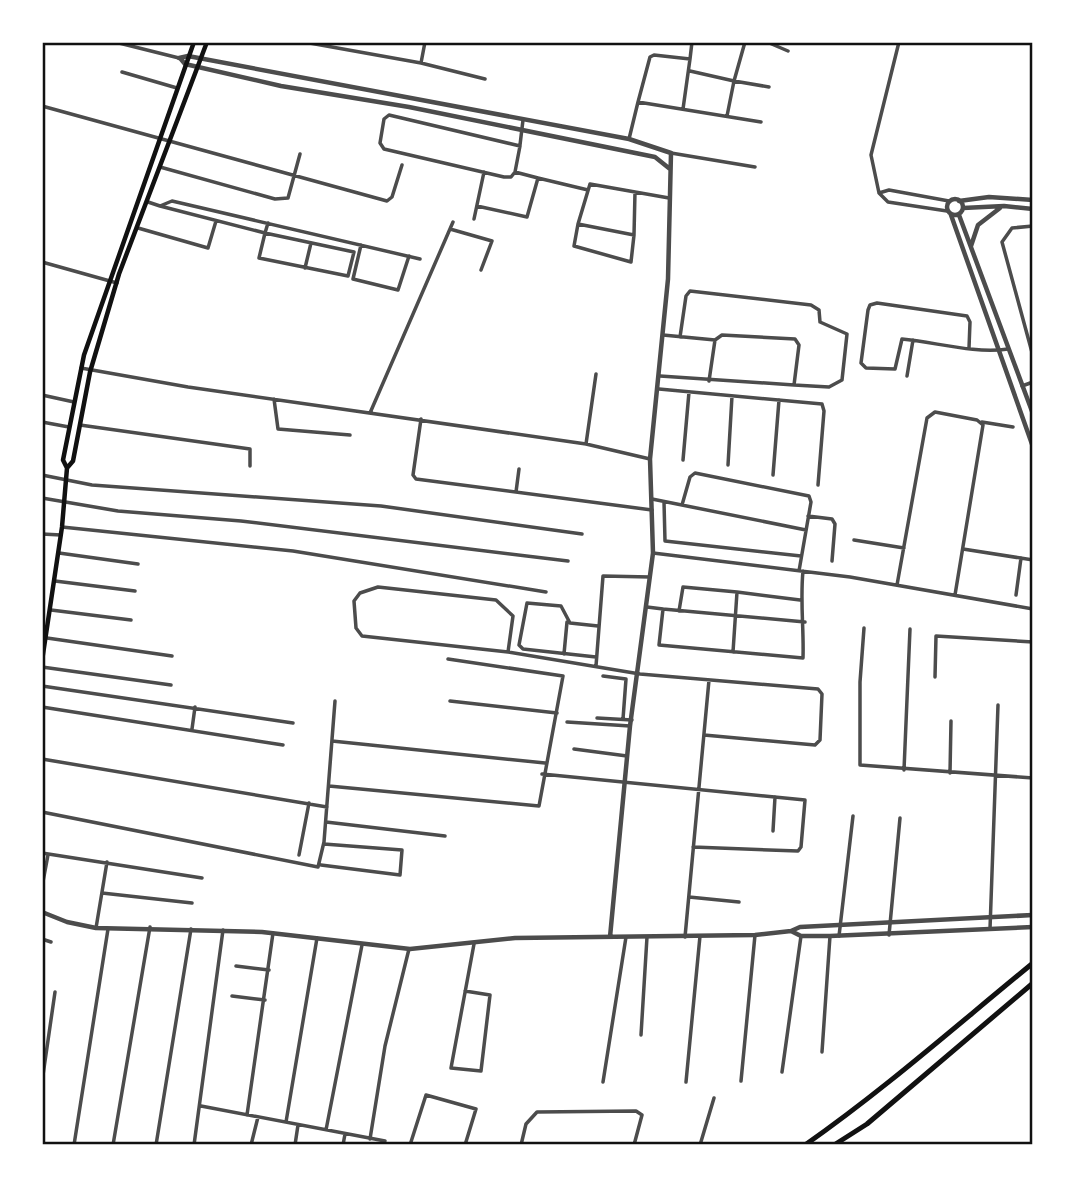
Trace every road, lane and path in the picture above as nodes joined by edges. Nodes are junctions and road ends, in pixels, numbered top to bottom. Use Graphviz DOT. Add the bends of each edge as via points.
graph roads {
  1 [pos="115,42"];
  2 [pos="194,42"];
  3 [pos="207,42"];
  4 [pos="304,42"];
  5 [pos="425,42"];
  6 [pos="692,42"];
  7 [pos="745,42"];
  8 [pos="767,42"];
  9 [pos="900,42"];
  10 [pos="788,51"];
  11 [pos="188,57"];
  12 [pos="179,58"];
  13 [pos="201,59"];
  14 [pos="690,59"];
  15 [pos="421,63"];
  16 [pos="185,64"];
  17 [pos="198,67"];
  18 [pos="690,71"];
  19 [pos="122,72"];
  20 [pos="485,79"];
  21 [pos="734,81"];
  22 [pos="177,88"];
  23 [pos="769,88"];
  24 [pos="638,102"];
  25 [pos="42,106"];
  26 [pos="683,109"];
  27 [pos="727,116"];
  28 [pos="523,120"];
  29 [pos="761,122"];
  30 [pos="521,130"];
  31 [pos="159,138"];
  32 [pos="629,139"];
  33 [pos="169,143"];
  34 [pos="520,146"];
  35 [pos="671,153"];
  36 [pos="300,154"];
  37 [pos="402,165"];
  38 [pos="160,167"];
  39 [pos="755,167"];
  40 [pos="671,170"];
  41 [pos="484,172"];
  42 [pos="515,172"];
  43 [pos="294,176"];
  44 [pos="538,178"];
  45 [pos="588,190"];
  46 [pos="635,192"];
  47 [pos="879,193"];
  48 [pos="669,198"];
  49 [pos="1033,200"];
  50 [pos="949,201"];
  51 [pos="959,201"];
  52 [pos="148,202"];
  53 [pos="160,206"];
  54 [pos="477,206"];
  55 [pos="1004,206"];
  56 [pos="963,208"];
  57 [pos="1033,209"];
  58 [pos="949,213"];
  59 [pos="959,215"];
  60 [pos="474,219"];
  61 [pos="216,221"];
  62 [pos="453,222"];
  63 [pos="268,223"];
  64 [pos="578,224"];
  65 [pos="1033,226"];
  66 [pos="138,228"];
  67 [pos="450,229"];
  68 [pos="265,233"];
  69 [pos="634,234"];
  70 [pos="311,243"];
  71 [pos="362,244"];
  72 [pos="970,246"];
  73 [pos="409,256"];
  74 [pos="421,259"];
  75 [pos="42,262"];
  76 [pos="305,268"];
  77 [pos="481,270"];
  78 [pos="108,280"];
  79 [pos="117,284"];
  80 [pos="986,290"];
  81 [pos="977,293"];
  82 [pos="663,335"];
  83 [pos="680,337"];
  84 [pos="715,340"];
  85 [pos="913,340"];
  86 [pos="969,348"];
  87 [pos="1008,349"];
  88 [pos="996,350"];
  89 [pos="1033,356"];
  90 [pos="81,368"];
  91 [pos="90,372"];
  92 [pos="596,374"];
  93 [pos="660,376"];
  94 [pos="907,376"];
  95 [pos="709,381"];
  96 [pos="1033,382"];
  97 [pos="794,385"];
  98 [pos="1022,386"];
  99 [pos="659,389"];
  100 [pos="689,392"];
  101 [pos="42,394"];
  102 [pos="732,396"];
  103 [pos="274,399"];
  104 [pos="779,400"];
  105 [pos="74,401"];
  106 [pos="370,413"];
  107 [pos="1033,414"];
  108 [pos="421,419"];
  109 [pos="42,422"];
  110 [pos="982,422"];
  111 [pos="80,425"];
  112 [pos="69,427"];
  113 [pos="1013,427"];
  114 [pos="350,435"];
  115 [pos="586,443"];
  116 [pos="1033,447"];
  117 [pos="650,460"];
  118 [pos="683,460"];
  119 [pos="728,465"];
  120 [pos="250,466"];
  121 [pos="67,468"];
  122 [pos="519,469"];
  123 [pos="42,475"];
  124 [pos="773,475"];
  125 [pos="65,482"];
  126 [pos="818,485"];
  127 [pos="516,492"];
  128 [pos="42,498"];
  129 [pos="652,499"];
  130 [pos="62,501"];
  131 [pos="664,502"];
  132 [pos="682,505"];
  133 [pos="652,510"];
  134 [pos="808,516"];
  135 [pos="62,527"];
  136 [pos="806,530"];
  137 [pos="42,534"];
  138 [pos="582,534"];
  139 [pos="61,535"];
  140 [pos="854,540"];
  141 [pos="904,548"];
  142 [pos="963,549"];
  143 [pos="59,553"];
  144 [pos="653,554"];
  145 [pos="801,556"];
  146 [pos="1021,558"];
  147 [pos="1033,560"];
  148 [pos="568,561"];
  149 [pos="832,561"];
  150 [pos="138,564"];
  151 [pos="801,571"];
  152 [pos="650,577"];
  153 [pos="55,581"];
  154 [pos="897,585"];
  155 [pos="135,591"];
  156 [pos="546,592"];
  157 [pos="737,592"];
  158 [pos="955,595"];
  159 [pos="1016,595"];
  160 [pos="800,600"];
  161 [pos="647,607"];
  162 [pos="51,610"];
  163 [pos="663,610"];
  164 [pos="1033,610"];
  165 [pos="679,611"];
  166 [pos="734,616"];
  167 [pos="131,620"];
  168 [pos="567,622"];
  169 [pos="805,622"];
  170 [pos="598,625"];
  171 [pos="864,628"];
  172 [pos="910,629"];
  173 [pos="47,638"];
  174 [pos="1033,642"];
  175 [pos="508,652"];
  176 [pos="733,652"];
  177 [pos="564,653"];
  178 [pos="172,656"];
  179 [pos="596,657"];
  180 [pos="448,659"];
  181 [pos="42,661"];
  182 [pos="596,666"];
  183 [pos="42,667"];
  184 [pos="640,674"];
  185 [pos="603,676"];
  186 [pos="935,677"];
  187 [pos="709,680"];
  188 [pos="171,685"];
  189 [pos="42,686"];
  190 [pos="335,701"];
  191 [pos="450,701"];
  192 [pos="998,705"];
  193 [pos="195,707"];
  194 [pos="42,708"];
  195 [pos="556,713"];
  196 [pos="597,718"];
  197 [pos="623,719"];
  198 [pos="951,721"];
  199 [pos="567,722"];
  200 [pos="293,723"];
  201 [pos="631,723"];
  202 [pos="192,729"];
  203 [pos="704,734"];
  204 [pos="332,741"];
  205 [pos="283,745"];
  206 [pos="574,749"];
  207 [pos="627,756"];
  208 [pos="42,759"];
  209 [pos="545,763"];
  210 [pos="904,770"];
  211 [pos="950,773"];
  212 [pos="542,774"];
  213 [pos="996,776"];
  214 [pos="1033,778"];
  215 [pos="625,783"];
  216 [pos="329,786"];
  217 [pos="698,790"];
  218 [pos="775,797"];
  219 [pos="309,803"];
  220 [pos="327,807"];
  221 [pos="42,812"];
  222 [pos="853,816"];
  223 [pos="900,818"];
  224 [pos="326,822"];
  225 [pos="773,831"];
  226 [pos="445,836"];
  227 [pos="324,844"];
  228 [pos="693,848"];
  229 [pos="42,853"];
  230 [pos="48,855"];
  231 [pos="299,855"];
  232 [pos="107,862"];
  233 [pos="321,865"];
  234 [pos="202,878"];
  235 [pos="42,887"];
  236 [pos="102,893"];
  237 [pos="688,897"];
  238 [pos="739,902"];
  239 [pos="192,903"];
  240 [pos="42,912"];
  241 [pos="1033,915"];
  242 [pos="991,918"];
  243 [pos="890,923"];
  244 [pos="840,926"];
  245 [pos="150,927"];
  246 [pos="1033,927"];
  247 [pos="96,928"];
  248 [pos="108,929"];
  249 [pos="191,929"];
  250 [pos="990,929"];
  251 [pos="223,930"];
  252 [pos="792,931"];
  253 [pos="273,933"];
  254 [pos="755,935"];
  255 [pos="889,935"];
  256 [pos="700,936"];
  257 [pos="801,936"];
  258 [pos="830,936"];
  259 [pos="839,936"];
  260 [pos="610,937"];
  261 [pos="626,937"];
  262 [pos="647,937"];
  263 [pos="685,937"];
  264 [pos="317,938"];
  265 [pos="42,939"];
  266 [pos="51,942"];
  267 [pos="474,944"];
  268 [pos="362,945"];
  269 [pos="410,949"];
  270 [pos="1033,963"];
  271 [pos="236,966"];
  272 [pos="269,971"];
  273 [pos="1033,982"];
  274 [pos="466,991"];
  275 [pos="55,992"];
  276 [pos="232,996"];
  277 [pos="265,1000"];
  278 [pos="641,1035"];
  279 [pos="822,1052"];
  280 [pos="782,1072"];
  281 [pos="741,1081"];
  282 [pos="42,1082"];
  283 [pos="603,1082"];
  284 [pos="685,1082"];
  285 [pos="714,1098"];
  286 [pos="201,1106"];
  287 [pos="247,1115"];
  288 [pos="258,1117"];
  289 [pos="286,1122"];
  290 [pos="298,1125"];
  291 [pos="326,1130"];
  292 [pos="345,1134"];
  293 [pos="370,1139"];
  294 [pos="385,1141"];
  295 [pos="74,1145"];
  296 [pos="113,1145"];
  297 [pos="156,1145"];
  298 [pos="194,1145"];
  299 [pos="251,1145"];
  300 [pos="295,1145"];
  301 [pos="343,1145"];
  302 [pos="410,1145"];
  303 [pos="465,1145"];
  304 [pos="522,1145"];
  305 [pos="634,1145"];
  306 [pos="700,1145"];
  307 [pos="805,1145"];
  308 [pos="834,1145"];
  1 -- 12 [label="street"];
  2 -- 11 [label="main road"];
  3 -- 13 [label="main road"];
  4 -- 15 [label="street"];
  5 -- 15 [label="street"];
  6 -- 14 [label="street"];
  7 -- 21 [label="street"];
  8 -- 10 [label="street"];
  9 -- 47 [label="street" via="871,155"];
  11 -- 12 [label="street"];
  11 -- 13 [label="street"];
  11 -- 16 [label="main road"];
  12 -- 16 [label="street"];
  13 -- 17 [label="main road"];
  13 -- 28 [label="street"];
  14 -- 18 [label="street"];
  14 -- 24 [label="street" via="650,57"];
  15 -- 20 [label="street"];
  16 -- 17 [label="street"];
  16 -- 22 [label="main road"];
  17 -- 30 [label="street"];
  17 -- 33 [label="main road"];
  18 -- 21 [label="street"];
  18 -- 26 [label="street"];
  19 -- 22 [label="street"];
  21 -- 23 [label="street"];
  21 -- 27 [label="street"];
  22 -- 31 [label="main road"];
  24 -- 26 [label="street"];
  24 -- 32 [label="street"];
  25 -- 31 [label="street"];
  26 -- 27 [label="street"];
  27 -- 29 [label="street"];
  28 -- 30 [label="street"];
  28 -- 32 [label="street"];
  30 -- 34 [label="street"];
  30 -- 40 [label="street" via="655,157"];
  31 -- 33 [label="street"];
  31 -- 78 [label="main road"];
  32 -- 35 [label="street"];
  33 -- 38 [label="main road"];
  33 -- 43 [label="street"];
  34 -- 41 [label="street" via="385,117 382,148"];
  34 -- 42 [label="street"];
  35 -- 39 [label="street"];
  35 -- 40 [label="street"];
  36 -- 43 [label="street"];
  37 -- 43 [label="street" via="387,201"];
  38 -- 43 [label="street" via="275,198 288,198"];
  38 -- 52 [label="main road"];
  40 -- 48 [label="street"];
  41 -- 42 [label="street" via="508,178"];
  41 -- 54 [label="street"];
  42 -- 44 [label="street"];
  44 -- 45 [label="street"];
  44 -- 54 [label="street" via="527,217"];
  45 -- 46 [label="street" via="592,183"];
  45 -- 64 [label="street"];
  46 -- 48 [label="street"];
  46 -- 69 [label="street"];
  47 -- 50 [label="street" via="889,190"];
  47 -- 58 [label="street" via="888,202"];
  48 -- 82 [label="street"];
  49 -- 51 [label="street" via="989,197"];
  50 -- 51 [label="street"];
  50 -- 58 [label="street"];
  51 -- 56 [label="street"];
  52 -- 53 [label="street"];
  52 -- 66 [label="main road"];
  53 -- 61 [label="street"];
  53 -- 63 [label="street" via="172,201"];
  54 -- 60 [label="street"];
  55 -- 56 [label="street"];
  55 -- 57 [label="street"];
  55 -- 72 [label="street" via="985,216"];
  56 -- 59 [label="street"];
  58 -- 59 [label="street"];
  58 -- 81 [label="street"];
  59 -- 72 [label="street"];
  61 -- 66 [label="street" via="208,248"];
  61 -- 68 [label="street"];
  62 -- 67 [label="street"];
  63 -- 68 [label="street"];
  63 -- 71 [label="street"];
  64 -- 69 [label="street"];
  64 -- 69 [label="street" via="574,246 629,262 634,259"];
  65 -- 89 [label="street" via="1012,228 1002,242"];
  66 -- 79 [label="main road"];
  67 -- 77 [label="street" via="492,241"];
  67 -- 106 [label="street"];
  68 -- 70 [label="street"];
  68 -- 76 [label="street" via="259,258"];
  70 -- 76 [label="street"];
  70 -- 76 [label="street" via="354,252 348,276"];
  71 -- 73 [label="street"];
  71 -- 73 [label="street" via="353,279 398,290"];
  72 -- 80 [label="street"];
  73 -- 74 [label="street"];
  75 -- 78 [label="street"];
  78 -- 79 [label="street"];
  78 -- 90 [label="main road"];
  79 -- 91 [label="main road"];
  80 -- 81 [label="street"];
  80 -- 87 [label="street"];
  81 -- 88 [label="street"];
  82 -- 83 [label="street"];
  82 -- 93 [label="street"];
  83 -- 84 [label="street"];
  83 -- 97 [label="street" via="690,291 811,305 819,310 820,322 847,334 842,380 830,387"];
  84 -- 95 [label="street"];
  84 -- 97 [label="street" via="722,335 795,339 799,345"];
  85 -- 86 [label="street"];
  85 -- 86 [label="street" via="900,341 895,369 862,366 868,310 873,304 967,316"];
  85 -- 94 [label="street"];
  86 -- 88 [label="street"];
  87 -- 88 [label="street"];
  87 -- 98 [label="street"];
  88 -- 116 [label="street"];
  90 -- 91 [label="street"];
  90 -- 105 [label="main road"];
  91 -- 103 [label="street"];
  91 -- 111 [label="main road"];
  92 -- 115 [label="street"];
  93 -- 95 [label="street"];
  93 -- 99 [label="street"];
  95 -- 97 [label="street"];
  96 -- 98 [label="street"];
  98 -- 107 [label="street"];
  99 -- 100 [label="street"];
  99 -- 117 [label="street"];
  100 -- 102 [label="street"];
  100 -- 118 [label="street"];
  101 -- 105 [label="street"];
  102 -- 104 [label="street"];
  102 -- 119 [label="street"];
  103 -- 106 [label="street"];
  103 -- 114 [label="street" via="278,429"];
  104 -- 124 [label="street"];
  104 -- 126 [label="street" via="824,406"];
  105 -- 112 [label="main road"];
  106 -- 108 [label="street"];
  108 -- 115 [label="street"];
  108 -- 127 [label="street" via="414,477"];
  109 -- 112 [label="street"];
  110 -- 113 [label="street"];
  110 -- 141 [label="street" via="928,414"];
  110 -- 142 [label="street"];
  111 -- 120 [label="street" via="250,449"];
  111 -- 121 [label="main road" via="73,461"];
  112 -- 121 [label="main road" via="63,460"];
  115 -- 117 [label="street"];
  117 -- 129 [label="street"];
  121 -- 125 [label="main road"];
  122 -- 127 [label="street"];
  123 -- 125 [label="street"];
  125 -- 130 [label="main road"];
  125 -- 138 [label="street" via="381,506"];
  127 -- 133 [label="street"];
  128 -- 130 [label="street"];
  129 -- 131 [label="street"];
  129 -- 133 [label="street"];
  130 -- 135 [label="main road"];
  130 -- 148 [label="street"];
  131 -- 132 [label="street"];
  131 -- 145 [label="street" via="665,541"];
  132 -- 134 [label="street" via="695,473 806,495 811,502"];
  132 -- 136 [label="street"];
  133 -- 144 [label="street"];
  134 -- 136 [label="street"];
  134 -- 149 [label="street" via="832,519 835,524"];
  135 -- 139 [label="main road"];
  135 -- 156 [label="street" via="293,551"];
  136 -- 145 [label="street"];
  137 -- 139 [label="street"];
  139 -- 143 [label="main road"];
  140 -- 141 [label="street"];
  141 -- 154 [label="street"];
  142 -- 146 [label="street"];
  142 -- 158 [label="street"];
  143 -- 150 [label="street"];
  143 -- 153 [label="main road"];
  144 -- 151 [label="street"];
  144 -- 152 [label="street"];
  145 -- 151 [label="street"];
  146 -- 147 [label="street"];
  146 -- 159 [label="street"];
  151 -- 154 [label="street"];
  151 -- 160 [label="street"];
  152 -- 161 [label="street"];
  152 -- 170 [label="street" via="603,576"];
  153 -- 155 [label="street"];
  153 -- 162 [label="main road"];
  154 -- 158 [label="street"];
  157 -- 160 [label="street"];
  157 -- 165 [label="street" via="683,587"];
  157 -- 166 [label="street"];
  158 -- 164 [label="street"];
  160 -- 169 [label="street"];
  161 -- 163 [label="street"];
  161 -- 184 [label="street"];
  162 -- 167 [label="street"];
  162 -- 173 [label="main road"];
  163 -- 165 [label="street"];
  163 -- 176 [label="street" via="659,645"];
  165 -- 166 [label="street"];
  166 -- 169 [label="street"];
  166 -- 176 [label="street"];
  168 -- 170 [label="street"];
  168 -- 177 [label="street"];
  168 -- 177 [label="street" via="564,607 527,603 519,645"];
  169 -- 176 [label="street" via="803,658"];
  170 -- 179 [label="street"];
  171 -- 210 [label="street" via="859,762 864,767"];
  172 -- 210 [label="street"];
  173 -- 178 [label="street"];
  173 -- 181 [label="main road"];
  174 -- 186 [label="street" via="936,636"];
  175 -- 175 [label="street" via="362,636 356,628 354,601 360,593 378,587 496,600 513,616"];
  175 -- 182 [label="street"];
  177 -- 179 [label="street"];
  179 -- 182 [label="street"];
  180 -- 195 [label="street" via="558,673 564,682"];
  182 -- 184 [label="street"];
  183 -- 188 [label="street"];
  184 -- 187 [label="street"];
  184 -- 201 [label="street"];
  185 -- 197 [label="street" via="626,679"];
  187 -- 203 [label="street"];
  187 -- 203 [label="street" via="818,689 822,694 820,740 815,745"];
  189 -- 193 [label="street"];
  190 -- 204 [label="street"];
  191 -- 195 [label="street"];
  192 -- 213 [label="street"];
  193 -- 200 [label="street"];
  193 -- 202 [label="street"];
  194 -- 202 [label="street"];
  195 -- 209 [label="street"];
  196 -- 197 [label="street"];
  197 -- 201 [label="street"];
  198 -- 211 [label="street"];
  199 -- 201 [label="street"];
  201 -- 207 [label="street"];
  202 -- 205 [label="street"];
  203 -- 217 [label="street"];
  204 -- 209 [label="street"];
  204 -- 216 [label="street"];
  206 -- 207 [label="street"];
  207 -- 215 [label="street"];
  208 -- 219 [label="street"];
  209 -- 212 [label="street"];
  210 -- 211 [label="street"];
  211 -- 213 [label="street"];
  212 -- 215 [label="street"];
  212 -- 216 [label="street" via="538,806"];
  213 -- 214 [label="street"];
  213 -- 242 [label="street"];
  215 -- 217 [label="street"];
  215 -- 260 [label="street"];
  216 -- 220 [label="street"];
  217 -- 218 [label="street"];
  217 -- 228 [label="street"];
  218 -- 225 [label="street"];
  218 -- 228 [label="street" via="804,800 798,851"];
  219 -- 220 [label="street"];
  219 -- 231 [label="street"];
  220 -- 224 [label="street"];
  221 -- 233 [label="street"];
  222 -- 244 [label="street"];
  223 -- 243 [label="street"];
  224 -- 226 [label="street"];
  224 -- 227 [label="street"];
  227 -- 233 [label="street"];
  227 -- 233 [label="street" via="402,850 400,874"];
  228 -- 237 [label="street"];
  229 -- 230 [label="street"];
  230 -- 232 [label="street"];
  230 -- 235 [label="street"];
  232 -- 234 [label="street"];
  232 -- 236 [label="street"];
  236 -- 239 [label="street"];
  236 -- 247 [label="street"];
  237 -- 238 [label="street"];
  237 -- 263 [label="street"];
  240 -- 247 [label="street"];
  241 -- 242 [label="street"];
  242 -- 243 [label="street"];
  242 -- 250 [label="street"];
  243 -- 244 [label="street"];
  243 -- 255 [label="street"];
  244 -- 252 [label="street"];
  244 -- 259 [label="street"];
  245 -- 248 [label="street"];
  245 -- 249 [label="street"];
  245 -- 296 [label="street"];
  246 -- 250 [label="street"];
  247 -- 248 [label="street"];
  248 -- 295 [label="street"];
  249 -- 251 [label="street"];
  249 -- 297 [label="street"];
  250 -- 255 [label="street"];
  251 -- 253 [label="street"];
  251 -- 286 [label="street"];
  252 -- 254 [label="street"];
  252 -- 257 [label="street"];
  253 -- 264 [label="street"];
  253 -- 272 [label="street"];
  254 -- 256 [label="street"];
  254 -- 281 [label="street"];
  255 -- 259 [label="street"];
  256 -- 263 [label="street"];
  256 -- 284 [label="street"];
  257 -- 258 [label="street"];
  257 -- 280 [label="street"];
  258 -- 259 [label="street"];
  258 -- 279 [label="street"];
  260 -- 261 [label="street"];
  260 -- 267 [label="street"];
  261 -- 262 [label="street"];
  261 -- 283 [label="street"];
  262 -- 263 [label="street"];
  262 -- 278 [label="street"];
  264 -- 268 [label="street"];
  264 -- 289 [label="street"];
  265 -- 266 [label="street"];
  267 -- 269 [label="street"];
  267 -- 274 [label="street"];
  268 -- 269 [label="street"];
  268 -- 291 [label="street"];
  269 -- 293 [label="street" via="385,1046"];
  270 -- 307 [label="main road" via="942,1042"];
  271 -- 272 [label="street"];
  272 -- 277 [label="street"];
  273 -- 308 [label="main road" via="867,1124"];
  274 -- 274 [label="street" via="451,1068 481,1071 490,995"];
  275 -- 282 [label="street"];
  276 -- 277 [label="street"];
  277 -- 287 [label="street"];
  285 -- 306 [label="street"];
  286 -- 287 [label="street"];
  286 -- 298 [label="street"];
  287 -- 288 [label="street"];
  288 -- 289 [label="street"];
  288 -- 299 [label="street"];
  289 -- 290 [label="street"];
  290 -- 291 [label="street"];
  290 -- 300 [label="street"];
  291 -- 292 [label="street"];
  292 -- 293 [label="street"];
  292 -- 301 [label="street"];
  293 -- 294 [label="street"];
  302 -- 303 [label="street" via="426,1095 476,1109"];
  304 -- 305 [label="street" via="526,1124 537,1112 636,1111 642,1122"];
}
